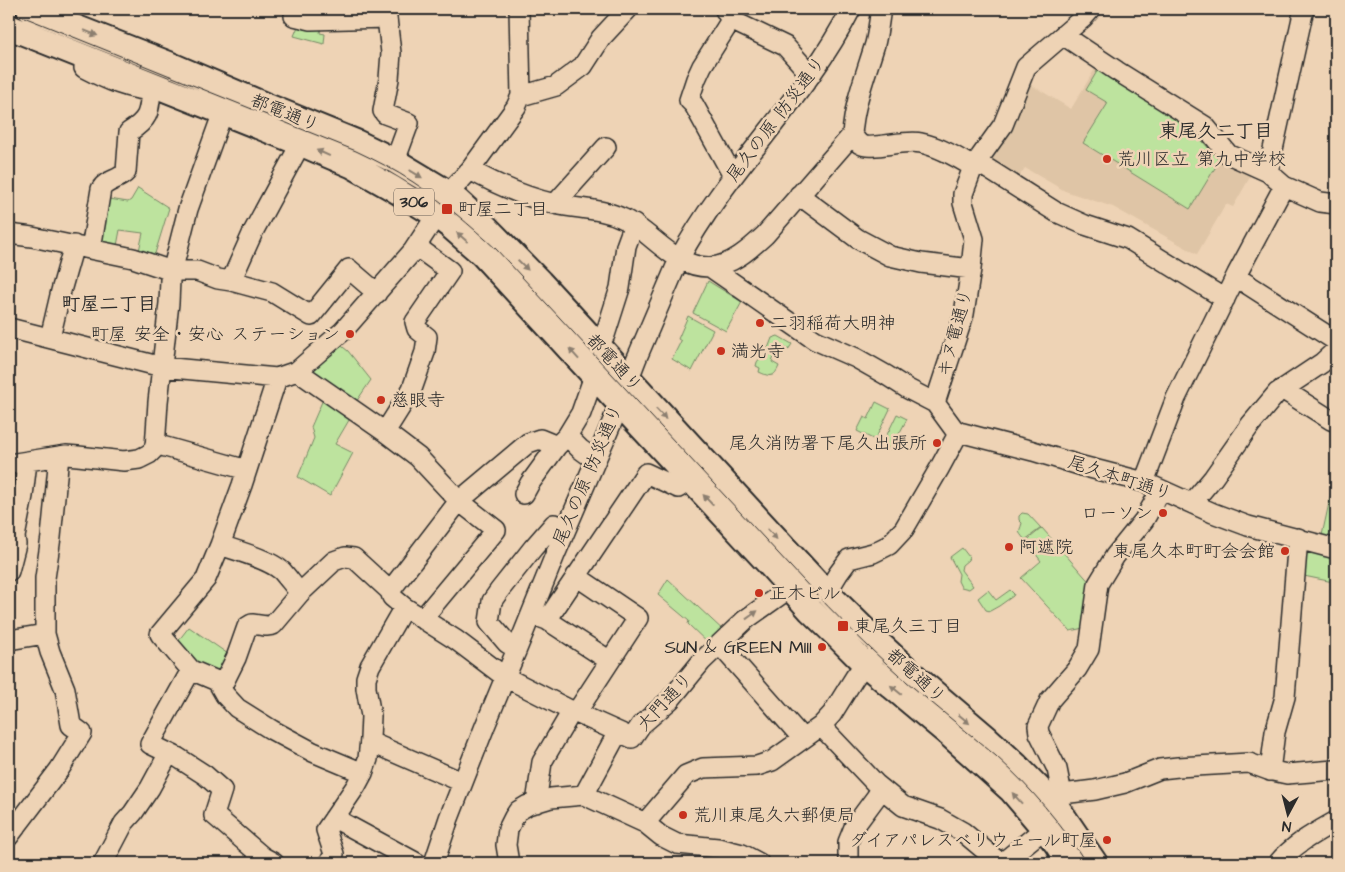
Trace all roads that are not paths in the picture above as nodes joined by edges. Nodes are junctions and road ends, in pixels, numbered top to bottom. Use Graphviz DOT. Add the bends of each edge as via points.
graph roads {
  1 [pos="518,9"];
  2 [pos="628,9"];
  3 [pos="851,9"];
  4 [pos="881,9"];
  5 [pos="1091,9"];
  6 [pos="1304,9"];
  7 [pos="41,12"];
  8 [pos="387,13"];
  9 [pos="728,14"];
  10 [pos="294,16"];
  11 [pos="9,27"];
  12 [pos="1063,35"];
  13 [pos="37,39"];
  14 [pos="811,74"];
  15 [pos="228,89"];
  16 [pos="160,91"];
  17 [pos="521,96"];
  18 [pos="216,109"];
  19 [pos="852,135"];
  20 [pos="301,144"];
  21 [pos="606,147"];
  22 [pos="395,161"];
  23 [pos="975,164"];
  24 [pos="470,170"];
  25 [pos="1268,172"];
  26 [pos="733,176"];
  27 [pos="1284,186"];
  28 [pos="450,195"];
  29 [pos="799,195"];
  30 [pos="554,204"];
  31 [pos="1336,204"];
  32 [pos="436,216"];
  33 [pos="634,224"];
  34 [pos="9,234"];
  35 [pos="416,246"];
  36 [pos="83,247"];
  37 [pos="679,258"];
  38 [pos="710,267"];
  39 [pos="971,269"];
  40 [pos="172,271"];
  41 [pos="1236,277"];
  42 [pos="231,281"];
  43 [pos="377,293"];
  44 [pos="1225,299"];
  45 [pos="9,328"];
  46 [pos="50,338"];
  47 [pos="1336,340"];
  48 [pos="598,346"];
  49 [pos="1336,350"];
  50 [pos="162,367"];
  51 [pos="297,371"];
  52 [pos="594,376"];
  53 [pos="277,378"];
  54 [pos="629,378"];
  55 [pos="1282,390"];
  56 [pos="619,403"];
  57 [pos="935,403"];
  58 [pos="1336,422"];
  59 [pos="384,432"];
  60 [pos="958,432"];
  61 [pos="562,441"];
  62 [pos="156,444"];
  63 [pos="59,456"];
  64 [pos="595,460"];
  65 [pos="18,463"];
  66 [pos="247,470"];
  67 [pos="690,480"];
  68 [pos="1144,482"];
  69 [pos="1161,490"];
  70 [pos="524,494"];
  71 [pos="459,501"];
  72 [pos="1192,503"];
  73 [pos="567,527"];
  74 [pos="1298,538"];
  75 [pos="220,545"];
  76 [pos="1336,548"];
  77 [pos="9,571"];
  78 [pos="576,576"];
  79 [pos="825,590"];
  80 [pos="390,592"];
  81 [pos="300,593"];
  82 [pos="797,596"];
  83 [pos="404,607"];
  84 [pos="539,617"];
  85 [pos="422,619"];
  86 [pos="45,634"];
  87 [pos="9,640"];
  88 [pos="720,645"];
  89 [pos="884,647"];
  90 [pos="517,649"];
  91 [pos="610,661"];
  92 [pos="864,664"];
  93 [pos="191,670"];
  94 [pos="505,677"];
  95 [pos="220,688"];
  96 [pos="574,712"];
  97 [pos="821,726"];
  98 [pos="618,732"];
  99 [pos="803,739"];
  100 [pos="370,742"];
  101 [pos="169,753"];
  102 [pos="1270,770"];
  103 [pos="1336,771"];
  104 [pos="363,773"];
  105 [pos="462,782"];
  106 [pos="882,789"];
  107 [pos="584,795"];
  108 [pos="1058,799"];
  109 [pos="536,803"];
  110 [pos="334,818"];
  111 [pos="1336,821"];
  112 [pos="645,823"];
  113 [pos="1044,828"];
  114 [pos="9,836"];
  115 [pos="852,861"];
  116 [pos="103,863"];
  117 [pos="274,863"];
  118 [pos="329,863"];
  119 [pos="417,863"];
  120 [pos="434,863"];
  121 [pos="509,863"];
  122 [pos="759,863"];
  123 [pos="1001,863"];
  124 [pos="1069,863"];
  125 [pos="1095,863"];
  126 [pos="1278,863"];
  1 -- 17 [label="street"];
  2 -- 17 [label="street" via="601,38 583,66 556,86"];
  3 -- 14 [label="street, 尾久の原 防災通り"];
  4 -- 19 [label="street" via="853,117"];
  5 -- 12 [label="street, キヌ電通り"];
  6 -- 25 [label="street"];
  7 -- 13 [label="street"];
  7 -- 15 [label="main road, 都電通り / 306, one-way"];
  8 -- 10 [label="street" via="311,20"];
  8 -- 22 [label="street" via="391,53 383,111 409,123"];
  9 -- 14 [label="street" via="785,46"];
  9 -- 26 [label="street" via="689,100"];
  11 -- 13 [label="main road, 都電通り / 306"];
  12 -- 23 [label="street, キヌ電通り" via="1026,68 1003,125"];
  12 -- 25 [label="street" via="1205,126 1228,154"];
  13 -- 16 [label="main road, 都電通り / 306"];
  14 -- 26 [label="street, 尾久の原 防災通り"];
  15 -- 18 [label="street"];
  15 -- 22 [label="main road, 都電通り / 306"];
  16 -- 18 [label="main road, 都電通り / 306"];
  16 -- 36 [label="street" via="149,113 129,132 126,172 103,185"];
  17 -- 24 [label="street"];
  18 -- 20 [label="main road, 都電通り / 306"];
  18 -- 40 [label="street"];
  19 -- 23 [label="street" via="868,147 920,142"];
  19 -- 29 [label="street"];
  32 -- 20 [label="main road, 都電通り / 306, one-way" via="353,166"];
  20 -- 42 [label="street" via="253,232"];
  21 -- 30 [label="street"];
  22 -- 28 [label="main road, 都電通り / 306, one-way"];
  23 -- 39 [label="street, キヌ電通り" via="963,194 974,239"];
  23 -- 44 [label="street" via="1056,212 1128,239"];
  24 -- 28 [label="street"];
  24 -- 30 [label="street" via="495,184"];
  25 -- 27 [label="street"];
  26 -- 37 [label="street, 尾久の原 防災通り"];
  27 -- 31 [label="street" via="1320,202"];
  27 -- 41 [label="street"];
  28 -- 32 [label="street"];
  28 -- 48 [label="main road, 都電通り / 306, one-way" via="540,282"];
  29 -- 38 [label="street" via="749,249 736,258"];
  29 -- 39 [label="street" via="858,239 890,256"];
  30 -- 33 [label="street" via="600,211"];
  32 -- 35 [label="street"];
  52 -- 32 [label="main road, 都電通り / 306, one-way" via="482,254"];
  33 -- 37 [label="street"];
  33 -- 48 [label="street" via="626,246 620,288 605,335"];
  34 -- 36 [label="street"];
  35 -- 43 [label="street"];
  35 -- 59 [label="street" via="450,271 415,322 417,329 427,337 425,352 412,389"];
  36 -- 40 [label="street"];
  36 -- 46 [label="street" via="61,291"];
  37 -- 38 [label="street"];
  37 -- 54 [label="street, 尾久の原 防災通り"];
  38 -- 57 [label="street" via="815,340 856,358"];
  39 -- 57 [label="street, キヌ電通り" via="964,314"];
  40 -- 42 [label="street" via="197,271"];
  40 -- 50 [label="street"];
  41 -- 44 [label="street"];
  41 -- 47 [label="street"];
  42 -- 43 [label="street" via="272,292 311,316 349,269"];
  43 -- 51 [label="street" via="343,331"];
  44 -- 68 [label="street" via="1176,398"];
  45 -- 46 [label="street"];
  46 -- 50 [label="street"];
  48 -- 54 [label="main road, 都電通り / 306"];
  49 -- 55 [label="street"];
  50 -- 53 [label="street"];
  50 -- 62 [label="street"];
  51 -- 53 [label="street"];
  51 -- 59 [label="street"];
  52 -- 56 [label="main road, 都電通り / 306"];
  52 -- 61 [label="street" via="582,413"];
  53 -- 66 [label="street"];
  54 -- 56 [label="street, 尾久の原 防災通り"];
  54 -- 79 [label="main road, 都電通り / 306, one-way"];
  55 -- 58 [label="street"];
  55 -- 72 [label="street"];
  56 -- 64 [label="street, 尾久の原 防災通り"];
  56 -- 67 [label="main road, 都電通り / 306"];
  57 -- 60 [label="street"];
  59 -- 71 [label="street" via="418,457"];
  60 -- 68 [label="street, 尾久本町通り"];
  60 -- 79 [label="street, 大門通り" via="904,529 889,545 849,559"];
  61 -- 64 [label="street"];
  61 -- 70 [label="street"];
  61 -- 71 [label="street" via="528,443"];
  62 -- 63 [label="street" via="149,454 124,462"];
  62 -- 66 [label="street"];
  63 -- 65 [label="street"];
  63 -- 86 [label="street" via="45,578"];
  64 -- 73 [label="street, 尾久の原 防災通り"];
  65 -- 77 [label="street" via="23,496"];
  66 -- 75 [label="street"];
  67 -- 78 [label="street" via="678,488 646,473"];
  82 -- 67 [label="main road, 都電通り / 306, one-way"];
  68 -- 69 [label="street, 尾久本町通り"];
  69 -- 72 [label="street, 尾久本町通り"];
  69 -- 108 [label="street" via="1144,520 1115,556 1098,584 1089,649 1077,669 1050,700 1038,726 1057,769"];
  71 -- 80 [label="street"];
  71 -- 85 [label="street" via="496,530"];
  72 -- 74 [label="street, 尾久本町通り" via="1248,526"];
  73 -- 84 [label="street, 尾久の原 防災通り"];
  73 -- 90 [label="street" via="554,524 492,601 489,622 507,643"];
  74 -- 76 [label="street, 尾久本町通り"];
  74 -- 102 [label="street" via="1285,697 1275,732"];
  75 -- 81 [label="street" via="281,571"];
  75 -- 93 [label="street" via="206,579 160,634"];
  78 -- 84 [label="street"];
  78 -- 91 [label="street" via="638,618"];
  79 -- 82 [label="street, 大門通り"];
  79 -- 89 [label="main road, 都電通り / 306"];
  80 -- 81 [label="street" via="354,558 344,557 334,561"];
  80 -- 83 [label="street" via="392,598"];
  81 -- 95 [label="street" via="273,625 252,624 247,627"];
  88 -- 82 [label="street, 大門通り, one-way" via="745,620"];
  82 -- 92 [label="main road, 都電通り / 306"];
  83 -- 85 [label="street"];
  83 -- 100 [label="street" via="366,678 371,716"];
  84 -- 90 [label="street, 尾久の原 防災通り"];
  84 -- 91 [label="street"];
  85 -- 94 [label="street"];
  86 -- 87 [label="street"];
  86 -- 114 [label="street" via="65,689 71,725 82,733 59,770"];
  88 -- 98 [label="street, 大門通り" via="632,738"];
  88 -- 99 [label="street"];
  89 -- 92 [label="street"];
  89 -- 108 [label="main road, 都電通り / 306, one-way"];
  90 -- 94 [label="street, 尾久の原 防災通り"];
  91 -- 96 [label="street"];
  92 -- 97 [label="street"];
  113 -- 92 [label="main road, 都電通り / 306, one-way" via="991,771"];
  93 -- 95 [label="street" via="217,681"];
  93 -- 101 [label="street" via="150,744"];
  94 -- 96 [label="street"];
  94 -- 105 [label="street, 尾久の原 防災通り"];
  95 -- 104 [label="street" via="237,708 272,730"];
  96 -- 98 [label="street"];
  96 -- 109 [label="street" via="542,762"];
  97 -- 99 [label="street"];
  97 -- 106 [label="street"];
  98 -- 107 [label="street, 大門通り"];
  99 -- 112 [label="street" via="772,762 757,766 703,768 686,775"];
  100 -- 104 [label="street"];
  100 -- 105 [label="street"];
  101 -- 116 [label="street" via="150,788 124,823"];
  101 -- 117 [label="street" via="205,775 222,790 214,815"];
  102 -- 103 [label="street" via="1287,774"];
  102 -- 108 [label="street" via="1249,763 1160,769 1125,783"];
  104 -- 110 [label="street"];
  105 -- 120 [label="street, 尾久の原 防災通り"];
  106 -- 115 [label="street" via="854,827 848,842"];
  106 -- 123 [label="street" via="904,806 940,819 963,832"];
  107 -- 109 [label="street"];
  107 -- 112 [label="street"];
  108 -- 113 [label="street"];
  108 -- 125 [label="main road, 都電通り / 306"];
  109 -- 121 [label="street" via="518,812 508,829"];
  110 -- 118 [label="street" via="326,830 334,854"];
  110 -- 119 [label="street"];
  111 -- 126 [label="street" via="1307,837"];
  112 -- 122 [label="street" via="677,844 718,848 742,854"];
  113 -- 123 [label="street"];
  113 -- 124 [label="main road, 都電通り / 306"];
}
